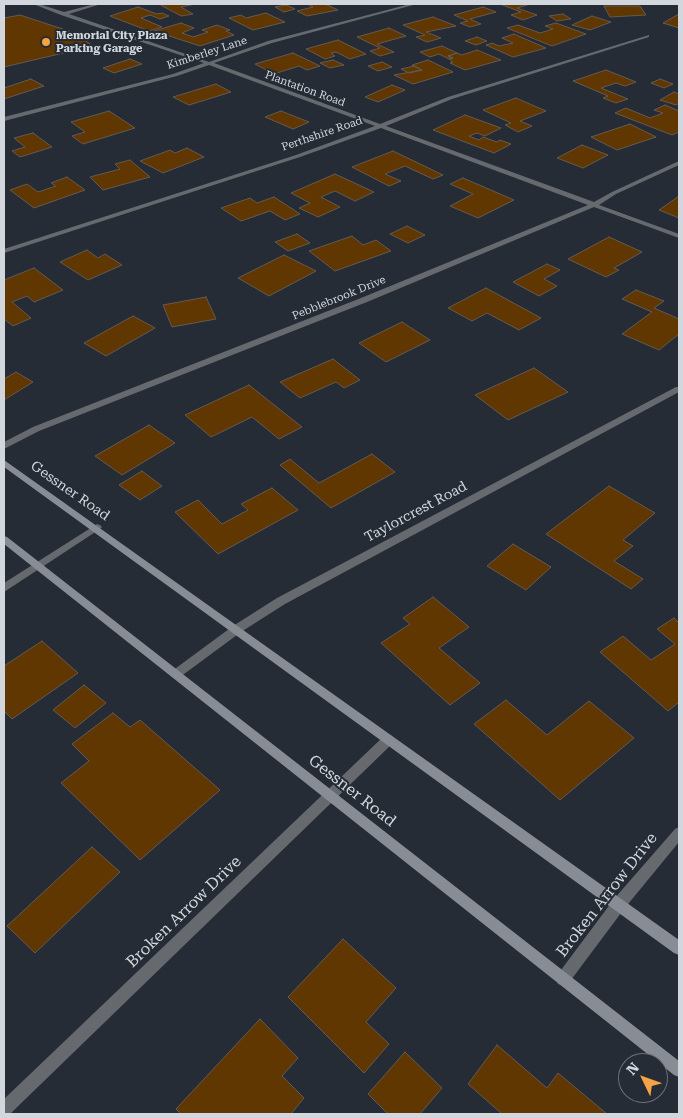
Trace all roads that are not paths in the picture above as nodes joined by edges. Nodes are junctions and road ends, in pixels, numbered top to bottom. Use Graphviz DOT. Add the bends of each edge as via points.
graph roads {
  1 [pos="35,4"];
  2 [pos="99,4"];
  3 [pos="415,4"];
  4 [pos="62,14"];
  5 [pos="647,36"];
  6 [pos="208,64"];
  7 [pos="4,119"];
  8 [pos="379,127"];
  9 [pos="679,163"];
  10 [pos="594,205"];
  11 [pos="679,236"];
  12 [pos="4,251"];
  13 [pos="679,389"];
  14 [pos="4,446"];
  15 [pos="4,463"];
  16 [pos="97,527"];
  17 [pos="4,539"];
  18 [pos="38,566"];
  19 [pos="4,588"];
  20 [pos="237,629"];
  21 [pos="176,674"];
  22 [pos="388,740"];
  23 [pos="329,796"];
  24 [pos="679,833"];
  25 [pos="619,904"];
  26 [pos="679,948"];
  27 [pos="563,979"];
  28 [pos="679,1070"];
  29 [pos="4,1109"];
  1 -- 4 [label="street, Plantation Road"];
  2 -- 4 [label="street"];
  3 -- 6 [label="street, Kimberley Lane" via="270,42"];
  4 -- 6 [label="street, Plantation Road"];
  5 -- 8 [label="street, Perthshire Road" via="450,98"];
  6 -- 7 [label="street, Kimberley Lane"];
  6 -- 8 [label="street, Plantation Road"];
  8 -- 10 [label="street, Plantation Road"];
  8 -- 12 [label="street, Perthshire Road"];
  9 -- 10 [label="street, Pebblebrook Drive"];
  10 -- 11 [label="street, Plantation Road"];
  10 -- 14 [label="street, Pebblebrook Drive" via="36,429"];
  13 -- 20 [label="street, Taylorcrest Road" via="282,601"];
  15 -- 16 [label="main road, Gessner Road"];
  16 -- 18 [label="street"];
  16 -- 20 [label="main road, Gessner Road"];
  17 -- 18 [label="main road, Gessner Road"];
  18 -- 19 [label="street"];
  18 -- 21 [label="main road, Gessner Road"];
  20 -- 21 [label="street, Taylorcrest Road"];
  20 -- 22 [label="main road, Gessner Road"];
  21 -- 23 [label="main road, Gessner Road"];
  22 -- 23 [label="street, Broken Arrow Drive"];
  22 -- 25 [label="main road, Gessner Road"];
  23 -- 27 [label="main road, Gessner Road"];
  23 -- 29 [label="street, Broken Arrow Drive"];
  24 -- 25 [label="street, Broken Arrow Drive"];
  25 -- 26 [label="main road, Gessner Road"];
  25 -- 27 [label="street, Broken Arrow Drive"];
  27 -- 28 [label="main road, Gessner Road"];
}
